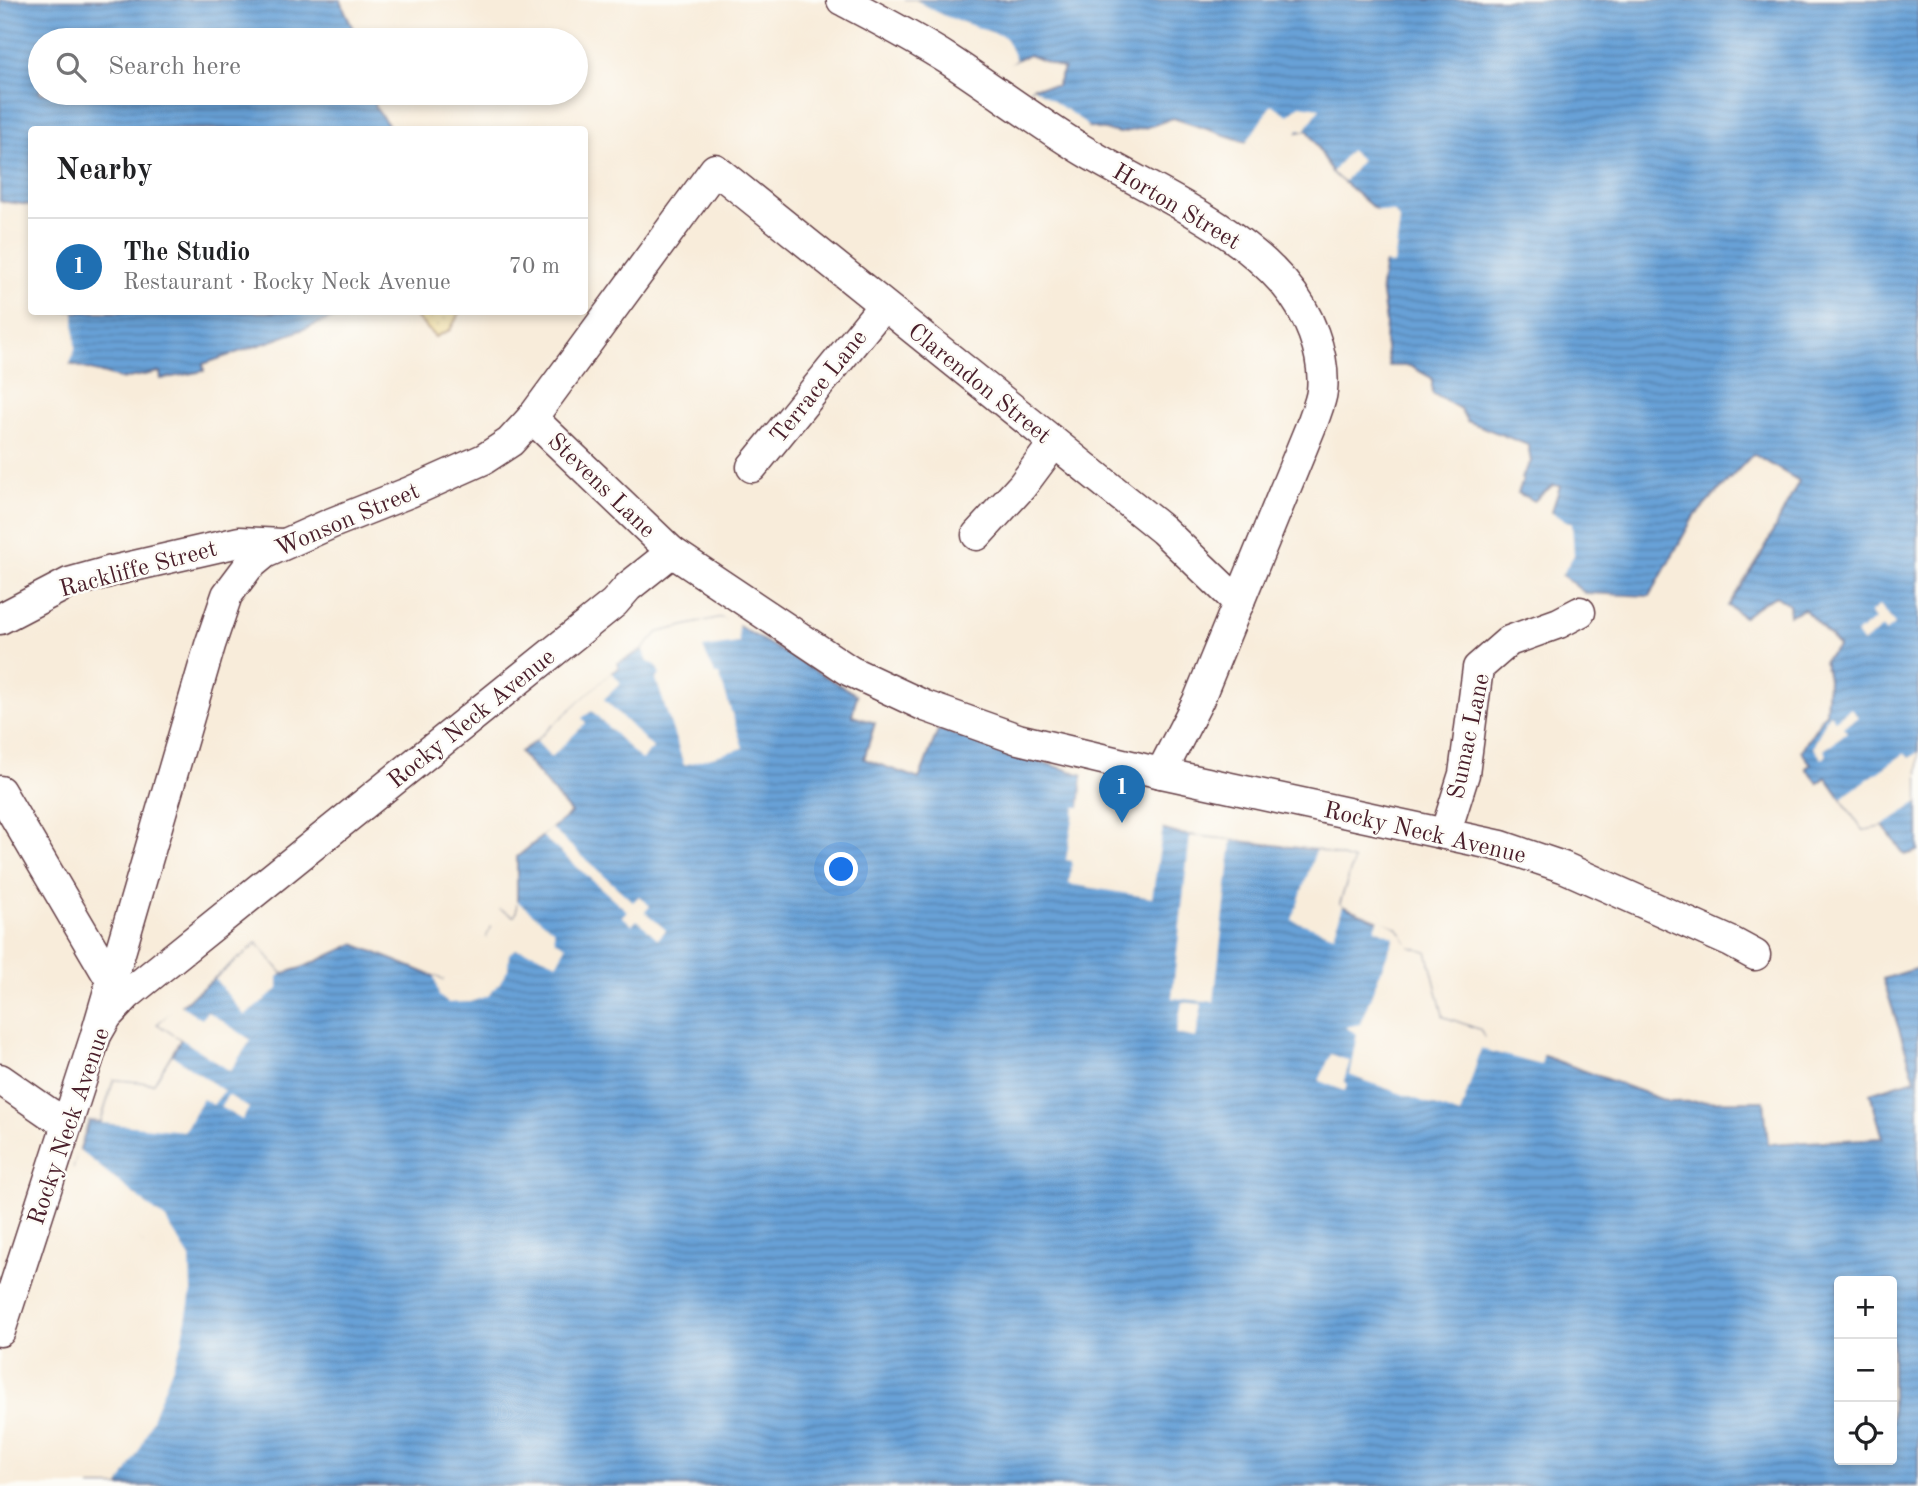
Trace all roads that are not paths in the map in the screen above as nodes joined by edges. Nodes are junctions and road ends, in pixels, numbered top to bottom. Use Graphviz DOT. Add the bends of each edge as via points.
graph roads {
  1 [pos="842,0"];
  2 [pos="715,169"];
  3 [pos="883,306"];
  4 [pos="532,418"];
  5 [pos="1054,443"];
  6 [pos="752,467"];
  7 [pos="977,535"];
  8 [pos="283,544"];
  9 [pos="672,551"];
  10 [pos="1239,603"];
  11 [pos="1580,612"];
  12 [pos="0,619"];
  13 [pos="1161,773"];
  14 [pos="0,791"];
  15 [pos="1445,834"];
  16 [pos="1755,954"];
  17 [pos="112,982"];
  18 [pos="96,1035"];
  19 [pos="0,1079"];
  20 [pos="68,1122"];
  21 [pos="0,1331"];
  1 -- 10 [label="street, Horton Street" via="1215,225 1250,249 1285,284 1315,338 1322,391"];
  2 -- 3 [label="street, Clarendon Street"];
  2 -- 4 [label="street, Wonson Street"];
  3 -- 5 [label="street, Clarendon Street"];
  3 -- 6 [label="street, Terrace Lane"];
  4 -- 8 [label="street, Wonson Street" via="510,442 484,459"];
  4 -- 9 [label="street, Stevens Lane"];
  5 -- 7 [label="street"];
  5 -- 10 [label="street, Clarendon Street" via="1163,530"];
  8 -- 12 [label="street, Rackliffe Street" via="239,542 101,574 69,583"];
  8 -- 17 [label="street, Wonson Street" via="248,566 227,595"];
  9 -- 13 [label="street, Rocky Neck Avenue" via="850,671 925,706 1018,739"];
  9 -- 18 [label="street, Rocky Neck Avenue" via="614,603 127,995"];
  10 -- 13 [label="street" via="1199,699"];
  11 -- 15 [label="street, Sumac Lane" via="1509,641 1478,668 1464,774"];
  13 -- 15 [label="street, Rocky Neck Avenue"];
  14 -- 17 [label="street"];
  15 -- 16 [label="street, Rocky Neck Avenue" via="1501,846 1563,867"];
  17 -- 18 [label="street, Wonson Street"];
  18 -- 20 [label="street, Rocky Neck Avenue"];
  19 -- 20 [label="street"];
  20 -- 21 [label="street, Rocky Neck Avenue"];
}
